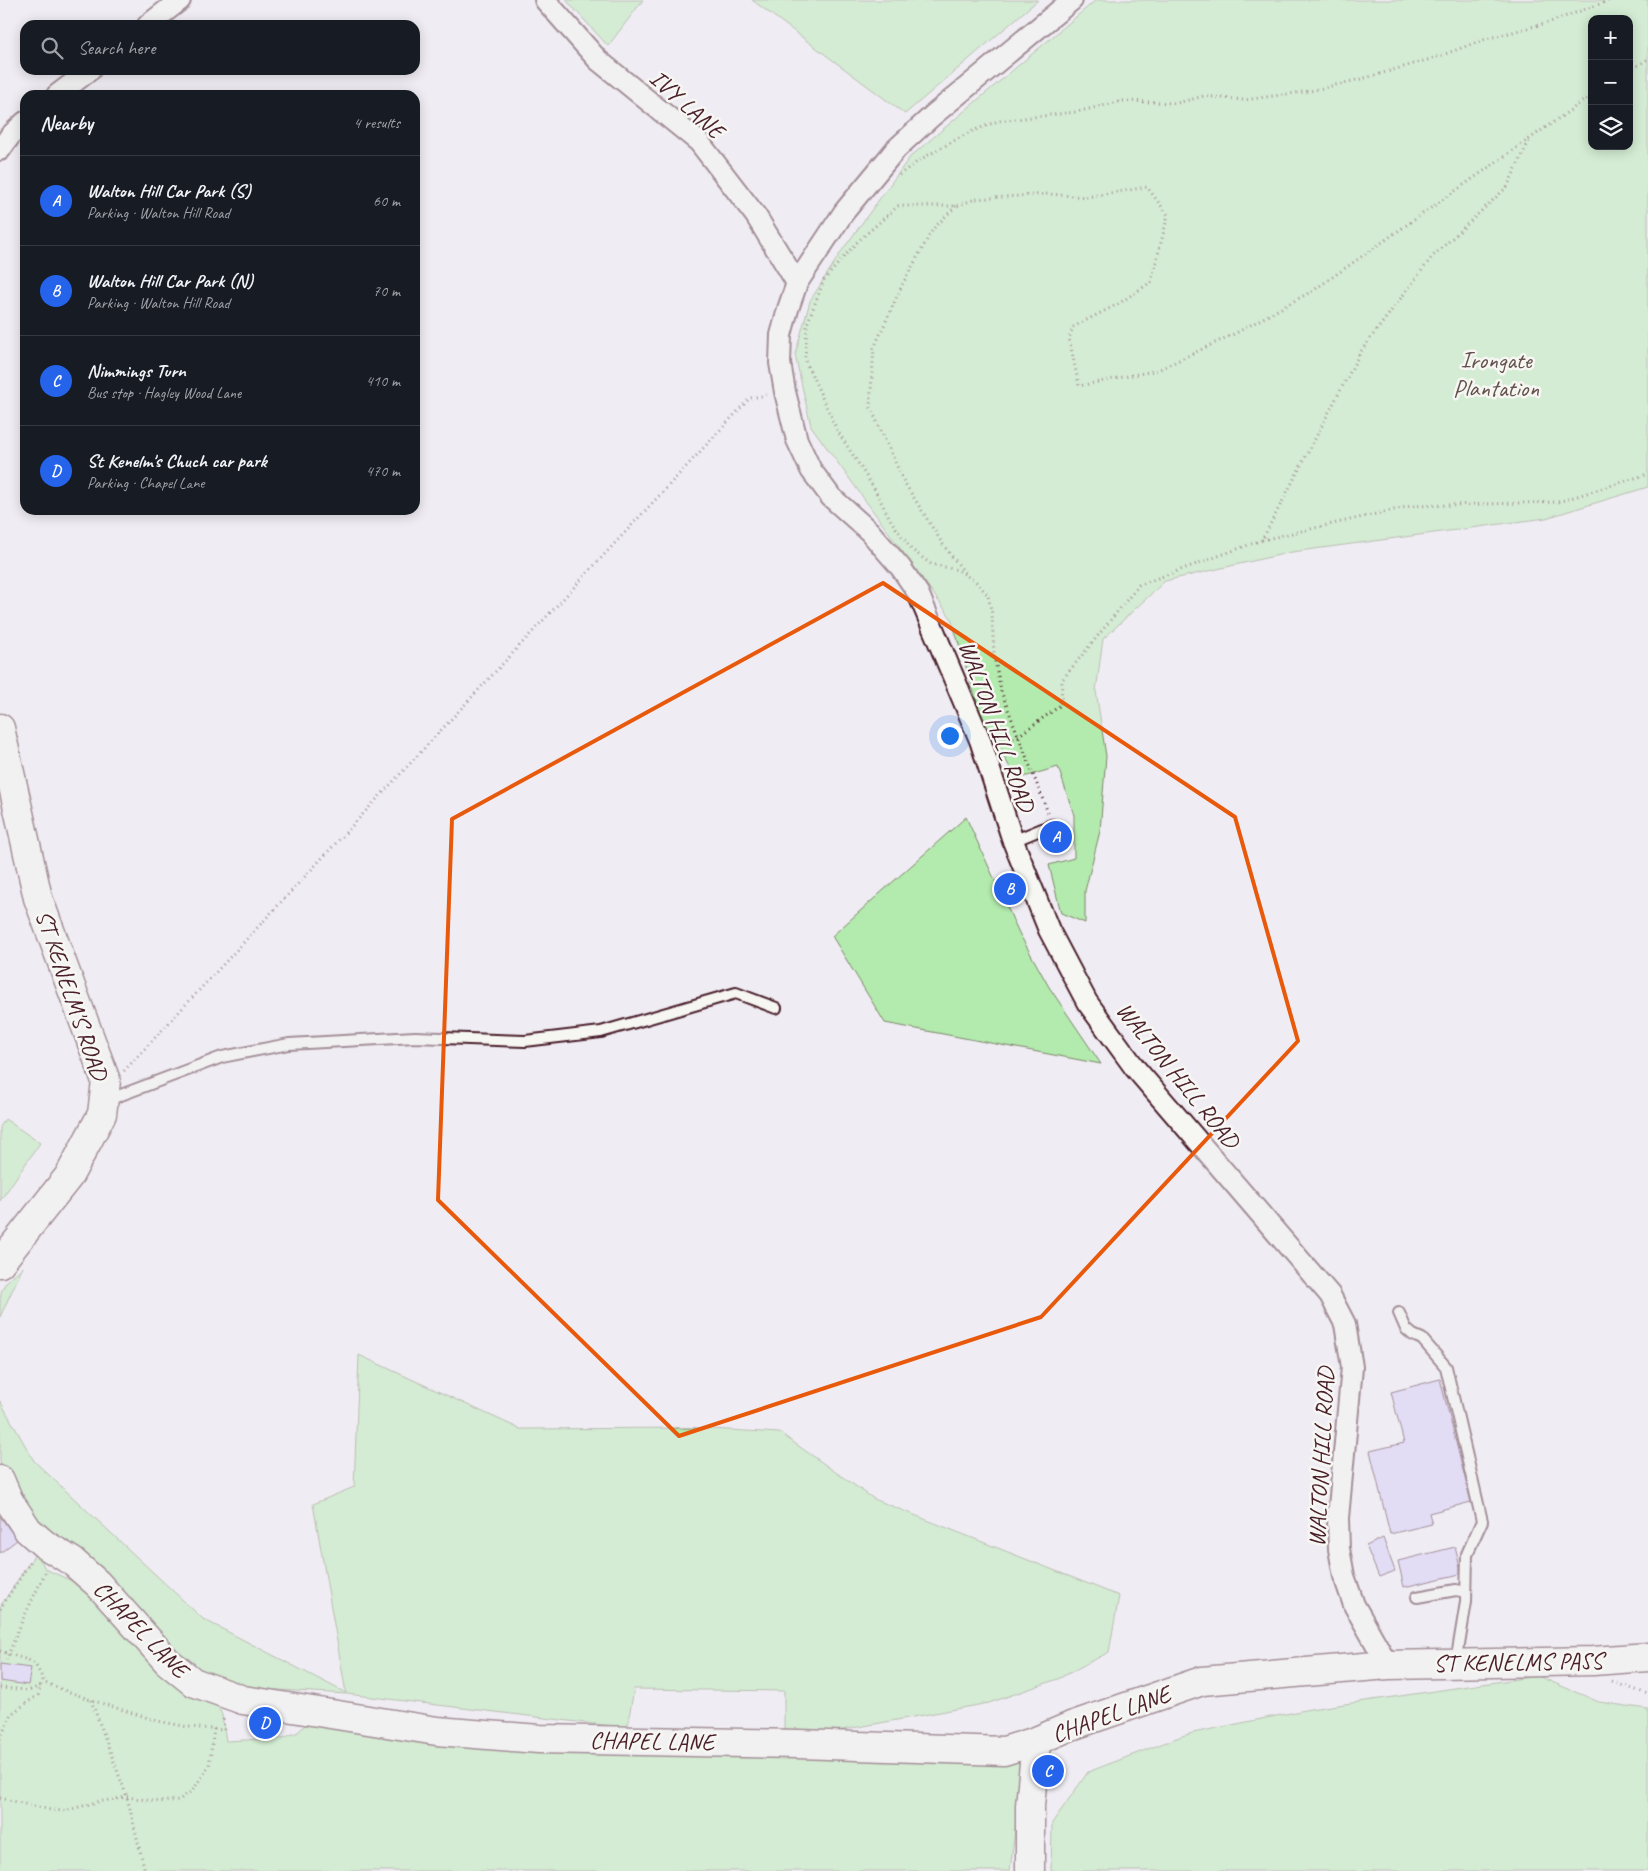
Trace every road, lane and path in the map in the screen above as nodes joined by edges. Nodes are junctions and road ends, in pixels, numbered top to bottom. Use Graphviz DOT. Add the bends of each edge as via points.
graph roads {
  1 [pos="180,0"];
  2 [pos="545,0"];
  3 [pos="1072,0"];
  4 [pos="1611,0"];
  5 [pos="154,20"];
  6 [pos="1648,59"];
  7 [pos="1633,68"];
  8 [pos="83,75"];
  9 [pos="64,90"];
  10 [pos="1588,98"];
  11 [pos="20,127"];
  12 [pos="1530,140"];
  13 [pos="0,150"];
  14 [pos="898,176"];
  15 [pos="956,206"];
  16 [pos="797,283"];
  17 [pos="785,392"];
  18 [pos="1648,474"];
  19 [pos="1262,540"];
  20 [pos="967,576"];
  21 [pos="0,728"];
  22 [pos="1018,736"];
  23 [pos="1052,825"];
  24 [pos="1013,841"];
  25 [pos="776,1008"];
  26 [pos="105,1091"];
  27 [pos="0,1263"];
  28 [pos="1399,1312"];
  29 [pos="0,1480"];
  30 [pos="32,1559"];
  31 [pos="42,1578"];
  32 [pos="1466,1592"];
  33 [pos="1417,1597"];
  34 [pos="0,1609"];
  35 [pos="0,1651"];
  36 [pos="9,1653"];
  37 [pos="1648,1657"];
  38 [pos="6,1660"];
  39 [pos="1456,1664"];
  40 [pos="1388,1665"];
  41 [pos="42,1679"];
  42 [pos="40,1686"];
  43 [pos="0,1688"];
  44 [pos="217,1690"];
  45 [pos="91,1700"];
  46 [pos="214,1729"];
  47 [pos="0,1739"];
  48 [pos="1036,1741"];
  49 [pos="127,1797"];
  50 [pos="0,1798"];
  51 [pos="145,1871"];
  52 [pos="1030,1871"];
  1 -- 5 [label="street"];
  2 -- 16 [label="street, IVY LANE" via="598,60 699,142 756,216"];
  3 -- 16 [label="street, WALTON HILL ROAD" via="896,149 844,212"];
  4 -- 14 [label="path" via="1434,58 1310,91 1244,100 1204,96 1177,103 1123,101 1076,112 998,121 970,132 921,159"];
  6 -- 7 [label="path"];
  8 -- 9 [label="street"];
  10 -- 12 [label="path"];
  11 -- 13 [label="street"];
  12 -- 15 [label="path" via="1314,290 1245,329 1158,370 1083,386 1079,386 1069,338 1073,327 1118,304 1151,282 1168,215 1147,187 1086,197 1049,194 975,199"];
  12 -- 19 [label="path" via="1507,187 1432,257 1361,351"];
  15 -- 20 [label="path" via="933,229 902,285 874,348 870,406 904,482"];
  15 -- 20 [label="path" via="898,206 856,244 824,280 806,324 805,360 837,430 911,549 931,564 958,570"];
  16 -- 17 [label="street, WALTON HILL ROAD" via="781,335 780,363"];
  17 -- 24 [label="street, WALTON HILL ROAD" via="797,440 811,470 831,497 869,531 918,593 980,740"];
  17 -- 26 [label="path" via="750,398"];
  18 -- 19 [label="path" via="1558,502 1411,506"];
  19 -- 22 [label="path" via="1139,585 1062,680 1061,705"];
  20 -- 22 [label="path" via="988,595 1001,691"];
  21 -- 26 [label="street, ST KENELM'S ROAD" via="38,898"];
  22 -- 23 [label="path"];
  23 -- 24 [label="lane"];
  24 -- 40 [label="street, WALTON HILL ROAD" via="1049,930 1087,1002 1135,1068 1330,1295 1345,1324 1352,1367 1338,1518 1339,1549 1354,1605"];
  25 -- 26 [label="lane" via="736,994 601,1032 525,1040 415,1037 289,1044 222,1057"];
  26 -- 27 [label="street, ST KENELM'S ROAD" via="102,1114 69,1176"];
  28 -- 32 [label="lane" via="1406,1329 1422,1339 1446,1367 1482,1521 1467,1554"];
  29 -- 44 [label="street, CHAPEL LANE" via="28,1530 98,1584 167,1661 193,1682"];
  30 -- 34 [label="path"];
  31 -- 36 [label="path"];
  32 -- 33 [label="lane" via="1456,1590"];
  32 -- 39 [label="lane"];
  35 -- 36 [label="path"];
  36 -- 38 [label="path"];
  36 -- 41 [label="path" via="31,1662"];
  37 -- 39 [label="street, ST KENELMS PASS"];
  39 -- 40 [label="street, ST KENELMS PASS"];
  40 -- 48 [label="street, CHAPEL LANE" via="1202,1681"];
  41 -- 42 [label="path"];
  41 -- 45 [label="path"];
  42 -- 43 [label="path" via="30,1690"];
  42 -- 47 [label="path" via="38,1695 11,1714"];
  44 -- 46 [label="path" via="216,1702 224,1730"];
  44 -- 48 [label="street, CHAPEL LANE" via="243,1700 437,1731 539,1739 1004,1751"];
  45 -- 46 [label="path" via="158,1720"];
  45 -- 49 [label="path"];
  46 -- 49 [label="path" via="209,1766 193,1790 179,1800 160,1802"];
  48 -- 52 [label="street" via="1030,1806"];
  49 -- 50 [label="path" via="65,1811"];
  49 -- 51 [label="path"];
}
